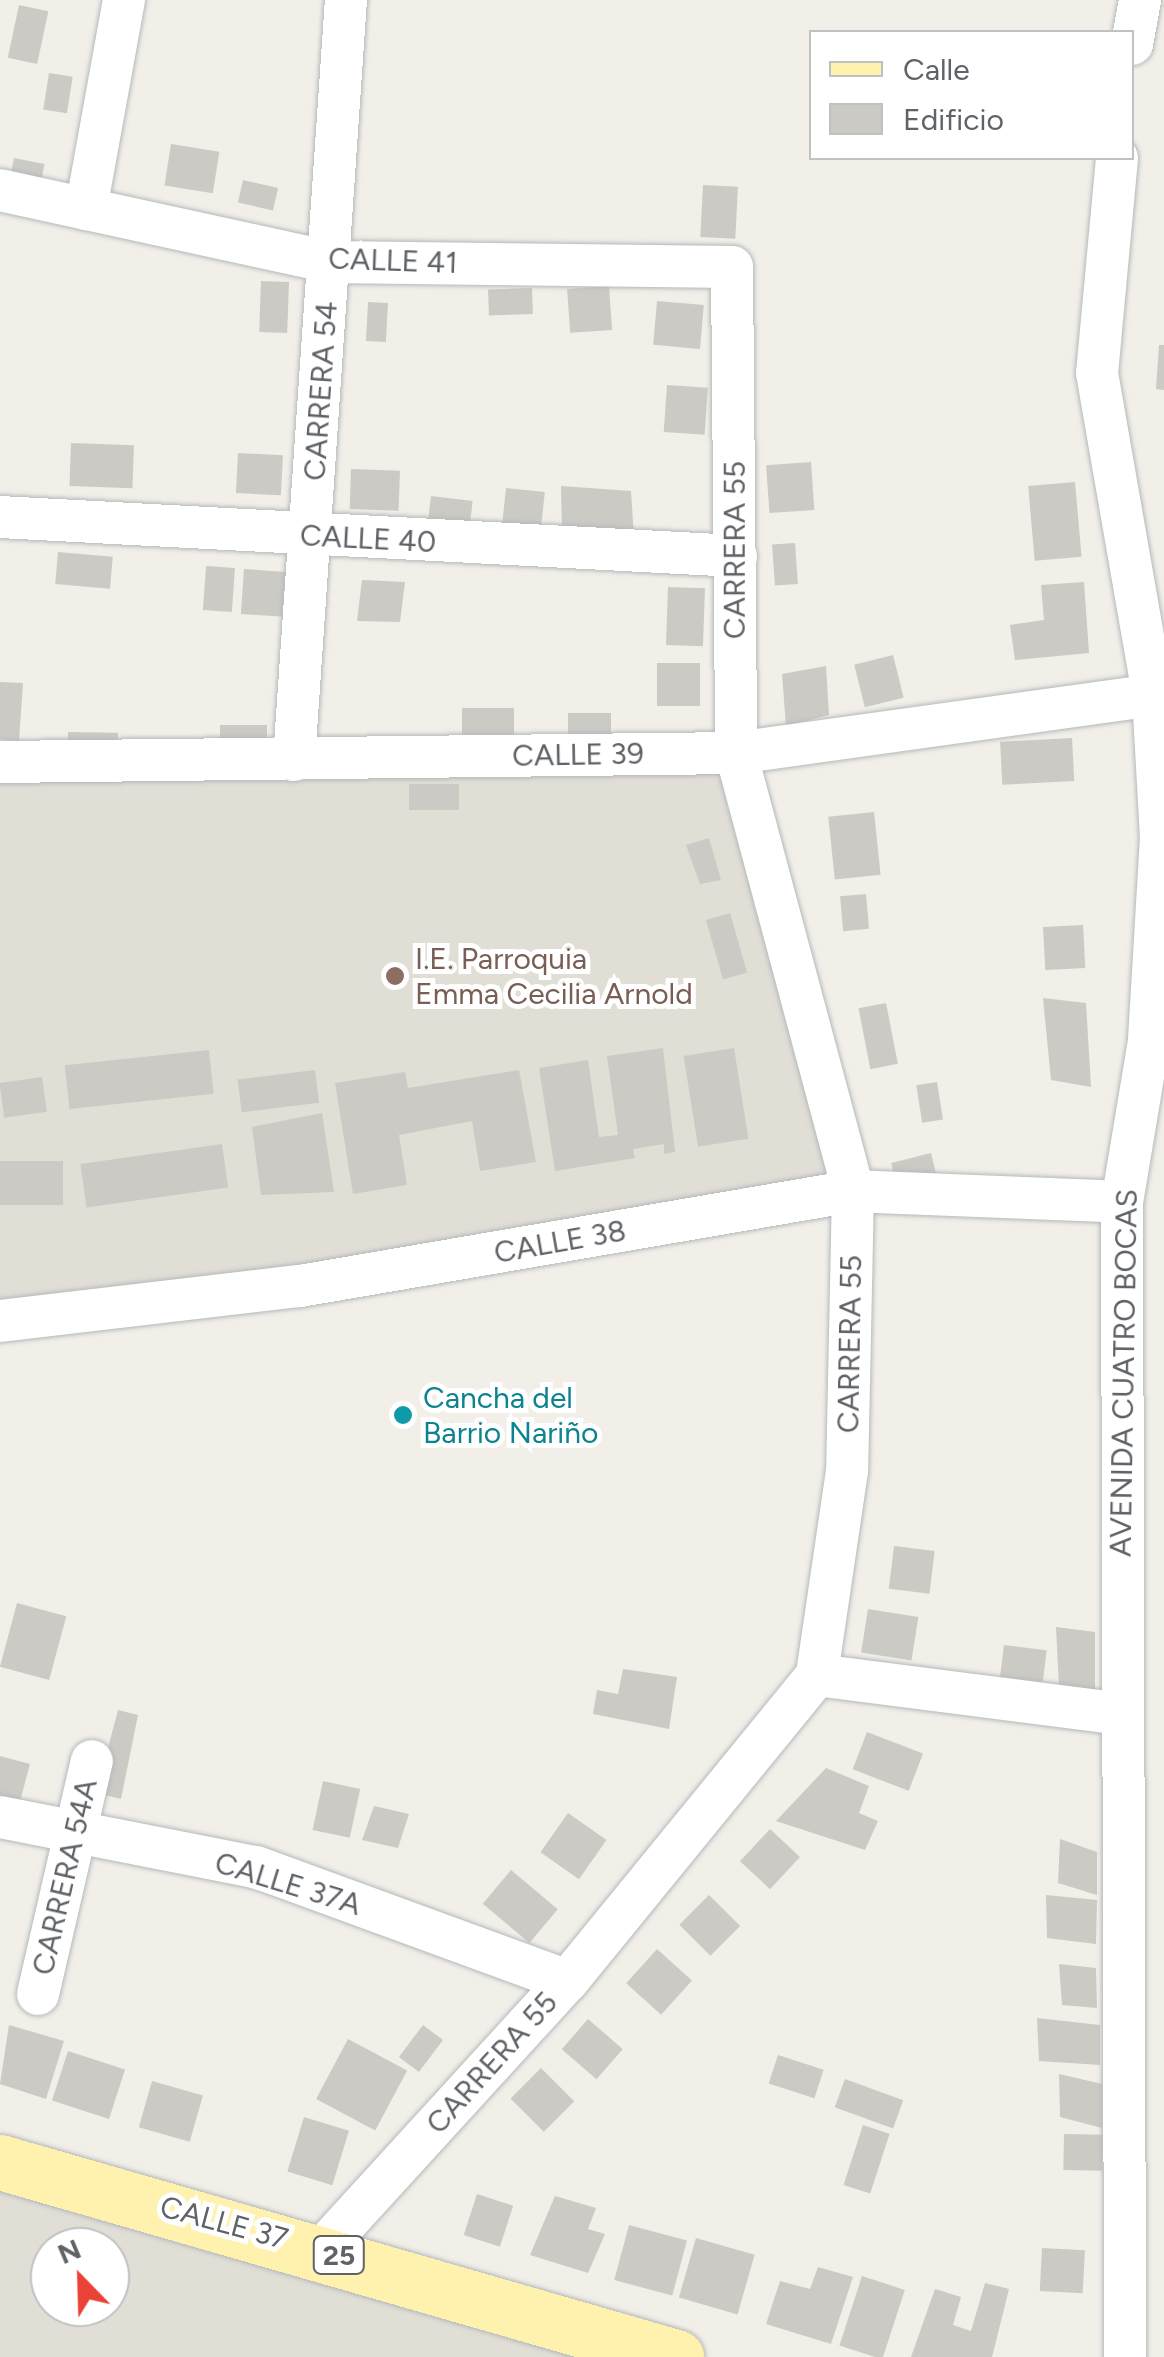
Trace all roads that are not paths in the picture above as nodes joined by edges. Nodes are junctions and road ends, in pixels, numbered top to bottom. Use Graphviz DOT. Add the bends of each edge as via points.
graph roads {
  1 [pos="124,0"];
  2 [pos="346,0"];
  3 [pos="1140,0"];
  4 [pos="1134,33"];
  5 [pos="1117,160"];
  6 [pos="0,190"];
  7 [pos="86,209"];
  8 [pos="330,262"];
  9 [pos="732,267"];
  10 [pos="0,517"];
  11 [pos="311,537"];
  12 [pos="736,556"];
  13 [pos="1153,695"];
  14 [pos="736,753"];
  15 [pos="294,760"];
  16 [pos="0,762"];
  17 [pos="853,1191"];
  18 [pos="1122,1202"];
  19 [pos="0,1320"];
  20 [pos="818,1674"];
  21 [pos="1122,1714"];
  22 [pos="92,1761"];
  23 [pos="0,1818"];
  24 [pos="75,1832"];
  25 [pos="567,1981"];
  26 [pos="38,1994"];
  27 [pos="0,2162"];
  28 [pos="321,2250"];
  29 [pos="676,2357"];
  30 [pos="1125,2357"];
  1 -- 7 [label="street"];
  2 -- 8 [label="street, CARRERA 54"];
  3 -- 4 [label="street"];
  5 -- 13 [label="street, AVENIDA CUATRO BOCAS" via="1098,373"];
  6 -- 7 [label="street, CALLE 41"];
  7 -- 8 [label="street, CALLE 41"];
  8 -- 9 [label="street, CALLE 41"];
  8 -- 11 [label="street, CARRERA 54"];
  9 -- 12 [label="street, CARRERA 55"];
  10 -- 11 [label="street, CALLE 40"];
  11 -- 12 [label="street, CALLE 40"];
  11 -- 15 [label="street, CARRERA 54"];
  12 -- 14 [label="street, CARRERA 55"];
  13 -- 14 [label="street, CALLE 39"];
  13 -- 18 [label="street, AVENIDA CUATRO BOCAS" via="1161,837 1150,1022"];
  14 -- 15 [label="street, CALLE 39"];
  14 -- 17 [label="street, CARRERA 55"];
  15 -- 16 [label="street, CALLE 39"];
  17 -- 18 [label="street, CALLE 38"];
  17 -- 19 [label="street, CALLE 38" via="300,1286"];
  17 -- 20 [label="street, CARRERA 55" via="848,1471"];
  18 -- 21 [label="street, AVENIDA CUATRO BOCAS"];
  20 -- 21 [label="street"];
  20 -- 25 [label="street, CARRERA 55"];
  21 -- 30 [label="street, AVENIDA CUATRO BOCAS"];
  22 -- 24 [label="street, CARRERA 54A"];
  23 -- 24 [label="street, CALLE 37A"];
  24 -- 25 [label="street, CALLE 37A" via="256,1868"];
  24 -- 26 [label="street, CARRERA 54A"];
  25 -- 28 [label="street, CARRERA 55"];
  27 -- 28 [label="main road, CALLE 37 / 25"];
  28 -- 29 [label="main road, CALLE 37 / 25"];
}
